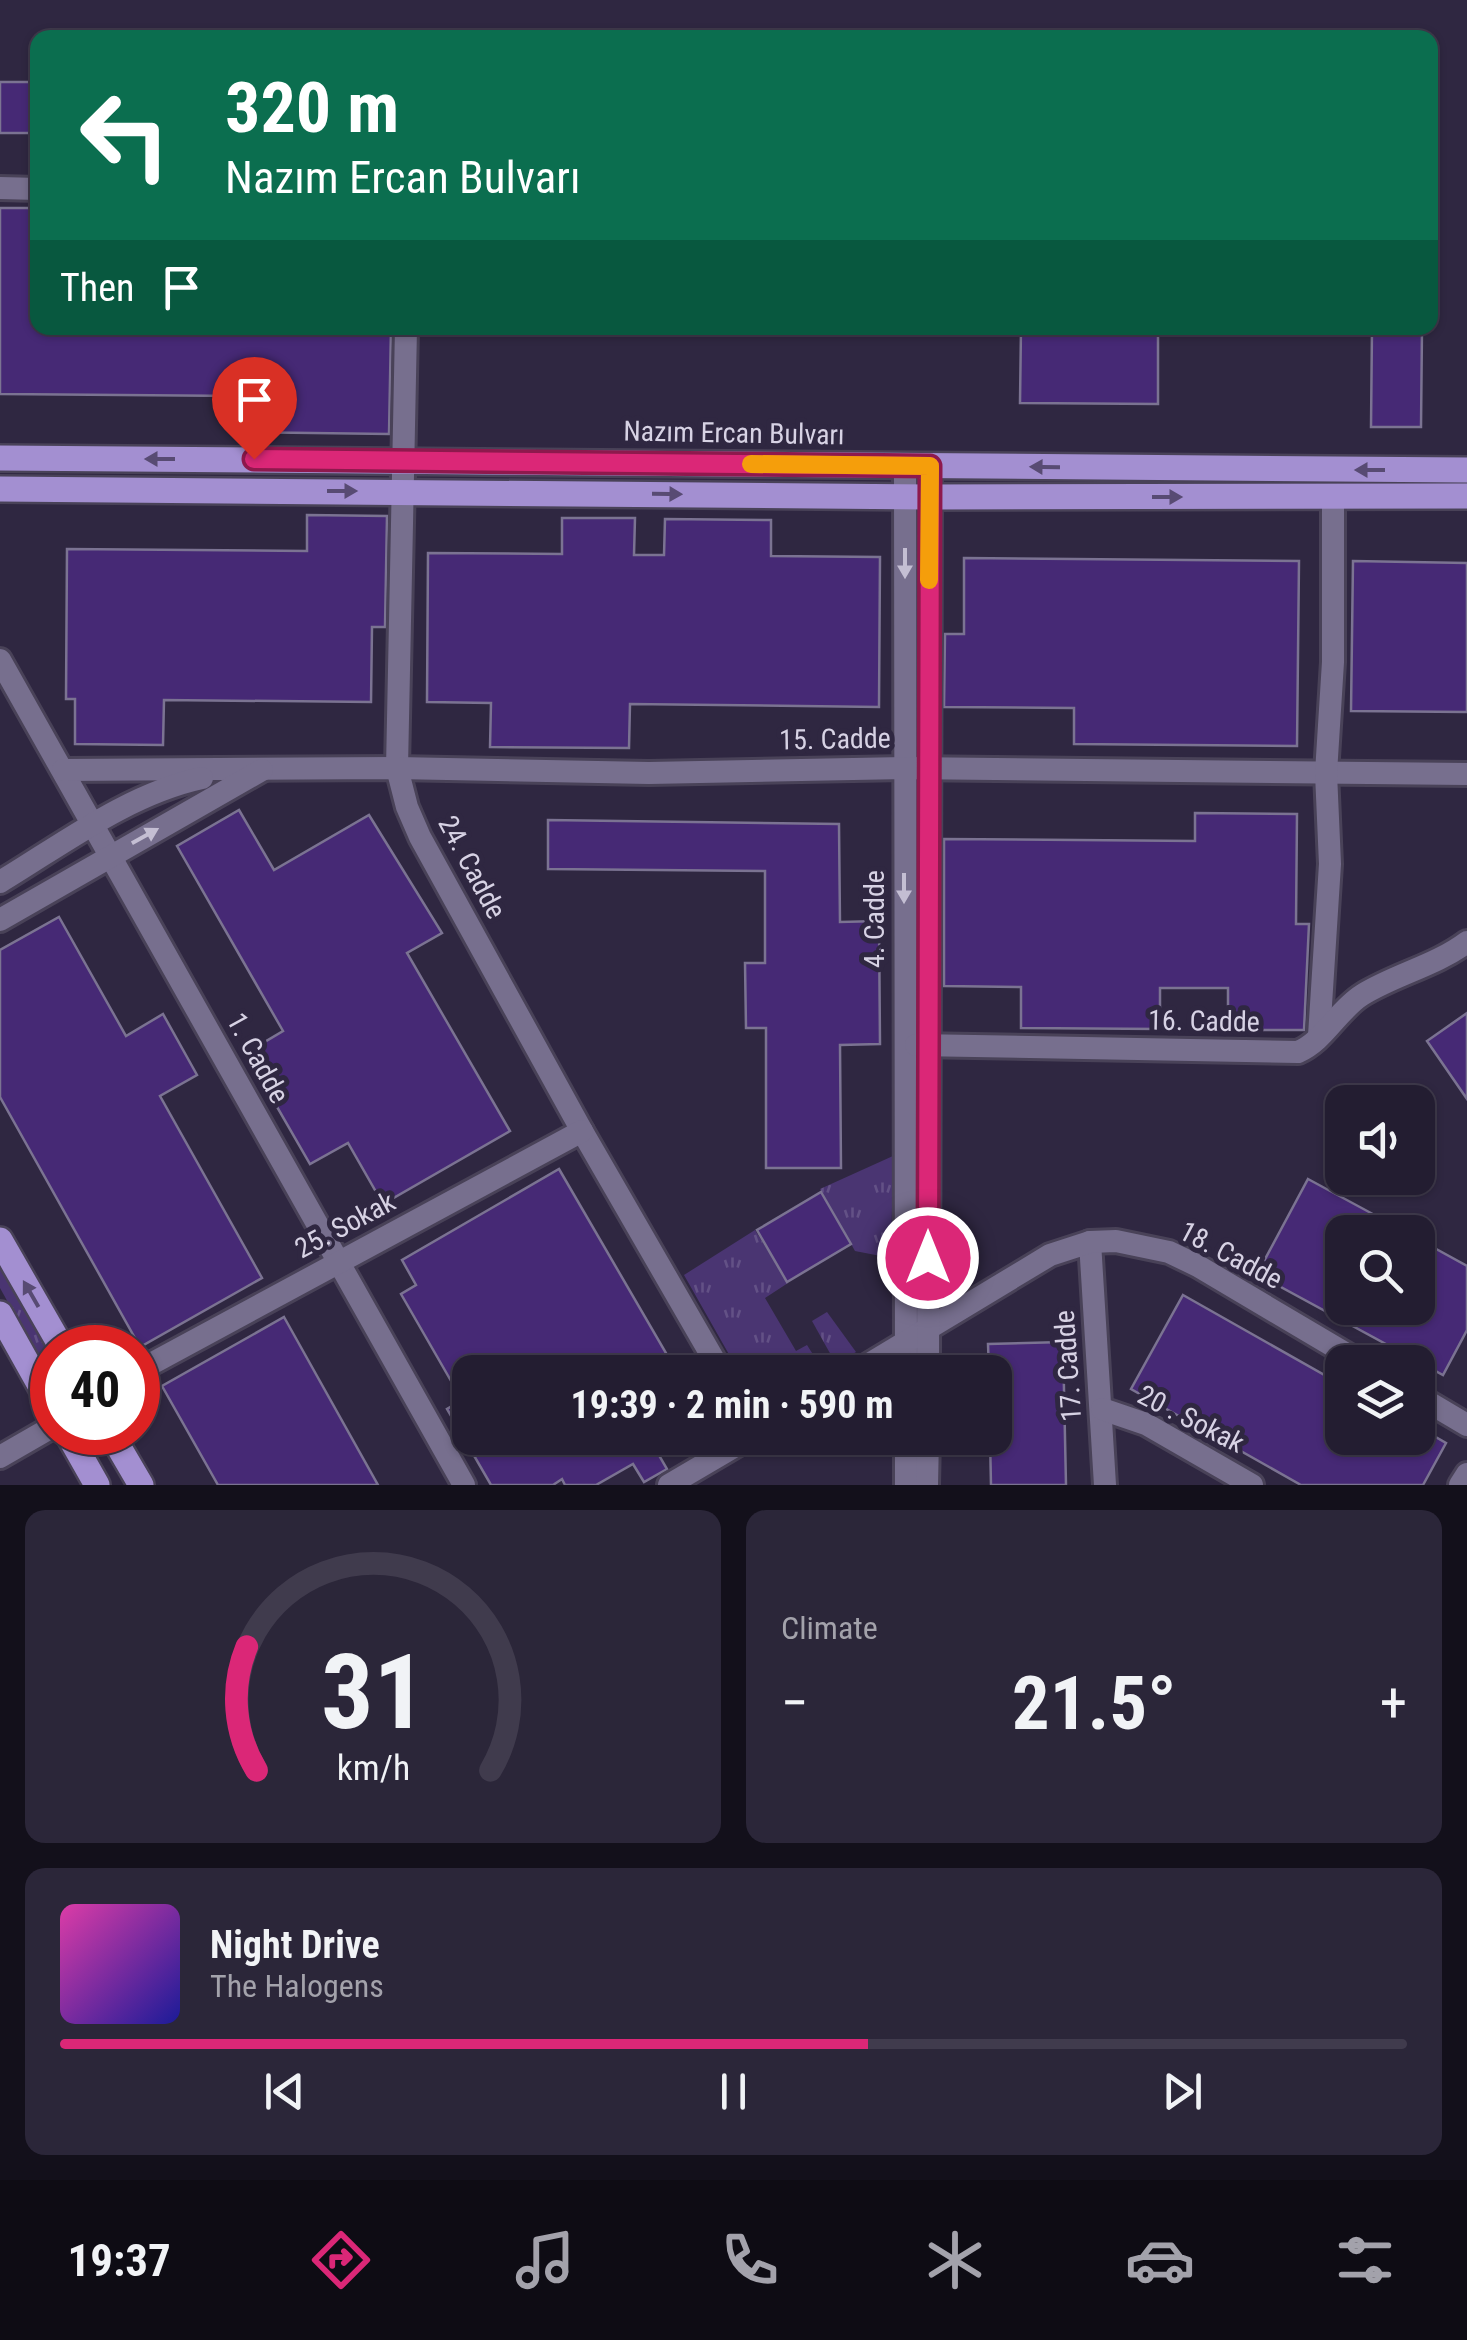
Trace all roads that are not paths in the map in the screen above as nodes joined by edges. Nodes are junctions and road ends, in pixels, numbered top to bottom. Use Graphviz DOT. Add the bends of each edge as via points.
graph roads {
  1 [pos="0,188"];
  2 [pos="30,189"];
  3 [pos="406,335"];
  4 [pos="0,458"];
  5 [pos="404,459"];
  6 [pos="917,466"];
  7 [pos="1467,470"];
  8 [pos="0,489"];
  9 [pos="404,491"];
  10 [pos="917,496"];
  11 [pos="1332,496"];
  12 [pos="1467,496"];
  13 [pos="0,660"];
  14 [pos="265,768"];
  15 [pos="397,768"];
  16 [pos="917,768"];
  17 [pos="63,770"];
  18 [pos="1326,773"];
  19 [pos="1467,774"];
  20 [pos="94,825"];
  21 [pos="110,855"];
  22 [pos="0,882"];
  23 [pos="0,920"];
  24 [pos="1467,942"];
  25 [pos="1319,1036"];
  26 [pos="904,1044"];
  27 [pos="928,1045"];
  28 [pos="582,1132"];
  29 [pos="0,1240"];
  30 [pos="1090,1242"];
  31 [pos="338,1263"];
  32 [pos="0,1314"];
  33 [pos="49,1325"];
  34 [pos="928,1328"];
  35 [pos="906,1342"];
  36 [pos="1330,1345"];
  37 [pos="711,1355"];
  38 [pos="884,1355"];
  39 [pos="906,1355"];
  40 [pos="928,1355"];
  41 [pos="160,1359"];
  42 [pos="30,1368"];
  43 [pos="1435,1406"];
  44 [pos="1102,1408"];
  45 [pos="1467,1425"];
  46 [pos="30,1439"];
  47 [pos="80,1455"];
  48 [pos="123,1455"];
  49 [pos="720,1455"];
  50 [pos="906,1455"];
  51 [pos="928,1455"];
  52 [pos="0,1456"];
  53 [pos="1467,1474"];
  54 [pos="97,1485"];
  55 [pos="141,1485"];
  56 [pos="464,1485"];
  57 [pos="669,1485"];
  58 [pos="906,1485"];
  59 [pos="927,1485"];
  60 [pos="1106,1485"];
  61 [pos="1252,1485"];
  62 [pos="1460,1485"];
  1 -- 2 [label="street"];
  3 -- 5 [label="street, 24. Cadde"];
  5 -- 4 [label="main road, Nazım Ercan Bulvarı, one-way"];
  5 -- 6 [label="main road, Nazım Ercan Bulvarı"];
  5 -- 9 [label="street, 24. Cadde"];
  7 -- 6 [label="main road, Nazım Ercan Bulvarı, one-way"];
  6 -- 10 [label="street, 4. Cadde"];
  8 -- 9 [label="main road, one-way"];
  9 -- 10 [label="main road, one-way"];
  9 -- 15 [label="street, 24. Cadde"];
  10 -- 11 [label="main road, one-way"];
  10 -- 16 [label="street, 4. Cadde"];
  11 -- 12 [label="main road"];
  11 -- 18 [label="street" via="1334,662"];
  13 -- 17 [label="street, 1. Cadde"];
  14 -- 15 [label="street, 15. Cadde"];
  14 -- 17 [label="street, 15. Cadde"];
  14 -- 20 [label="street, 15. Cadde" via="180,783"];
  21 -- 14 [label="street, 15. Cadde, one-way"];
  15 -- 16 [label="street, 15. Cadde"];
  15 -- 28 [label="street, 24. Cadde" via="420,837"];
  16 -- 18 [label="street, 15. Cadde"];
  16 -- 26 [label="street, 4. Cadde, one-way"];
  16 -- 27 [label="street, 4. Cadde"];
  17 -- 20 [label="street, 1. Cadde"];
  18 -- 19 [label="street, 15. Cadde"];
  18 -- 25 [label="street" via="1330,864"];
  20 -- 21 [label="street, 1. Cadde"];
  20 -- 22 [label="street, 15. Cadde"];
  21 -- 23 [label="street, 15. Cadde"];
  21 -- 31 [label="street, 1. Cadde"];
  24 -- 25 [label="street, 16. Cadde" via="1364,994"];
  25 -- 27 [label="street, 16. Cadde" via="1291,1053"];
  26 -- 27 [label="street, 16. Cadde"];
  26 -- 35 [label="street, 4. Cadde"];
  27 -- 34 [label="street, 4. Cadde"];
  28 -- 31 [label="street, 25. Sokak"];
  28 -- 37 [label="street, 24. Cadde"];
  33 -- 29 [label="main road, one-way"];
  30 -- 34 [label="street, 18. Cadde" via="1050,1255"];
  30 -- 36 [label="street, 18. Cadde" via="1168,1252"];
  30 -- 44 [label="street, 17. Cadde"];
  31 -- 41 [label="street, 25. Sokak"];
  31 -- 56 [label="street, 1. Cadde"];
  32 -- 42 [label="main road"];
  34 -- 35 [label="street, 18. Cadde"];
  34 -- 40 [label="street, 4. Cadde"];
  35 -- 38 [label="street, 18. Cadde"];
  35 -- 39 [label="street, 4. Cadde"];
  43 -- 45 [label="street"];
  44 -- 60 [label="street, 17. Cadde"];
  44 -- 61 [label="street, 20 . Sokak" via="1157,1430"];
  46 -- 52 [label="street"];
  47 -- 54 [label="main road"];
  48 -- 55 [label="main road"];
  49 -- 57 [label="street"];
  50 -- 58 [label="street"];
  51 -- 59 [label="street"];
  53 -- 62 [label="street"];
}
